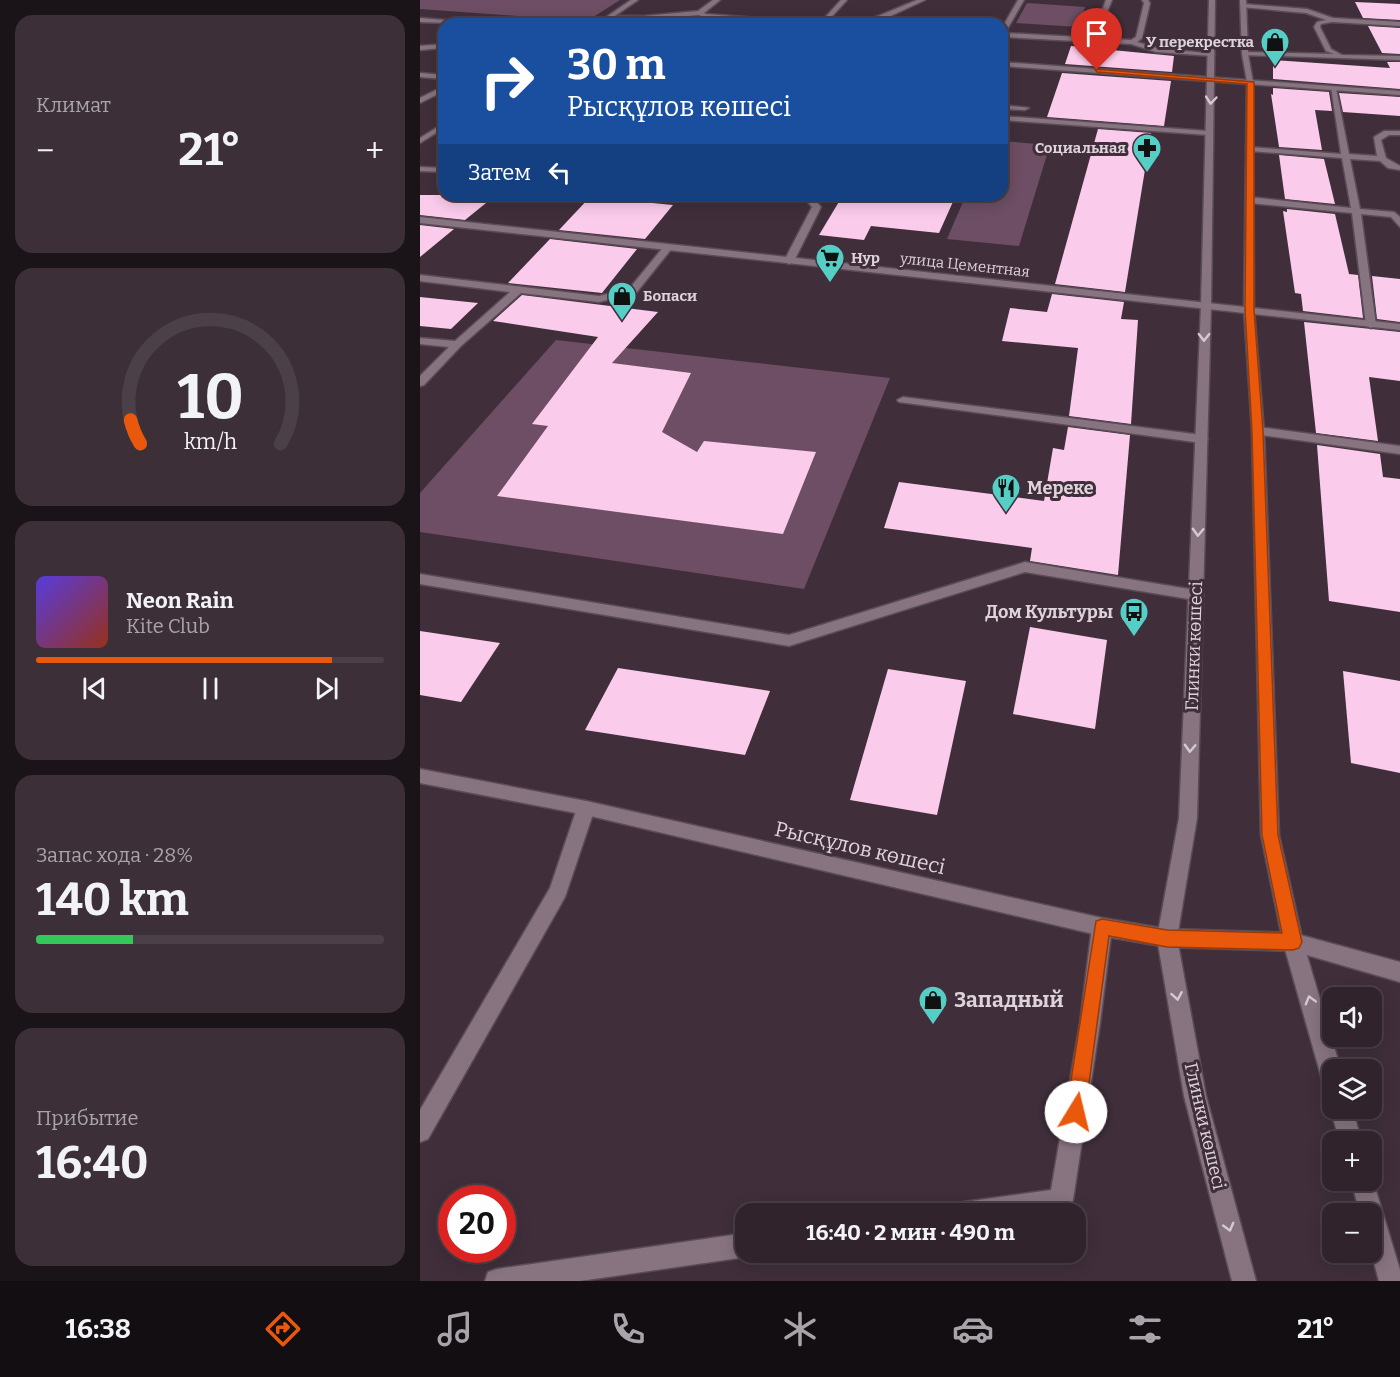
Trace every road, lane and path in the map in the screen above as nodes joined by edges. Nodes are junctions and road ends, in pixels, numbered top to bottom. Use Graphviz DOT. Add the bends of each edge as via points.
graph roads {
  1 [pos="635,0"];
  2 [pos="717,0"];
  3 [pos="844,0"];
  4 [pos="922,0"];
  5 [pos="1021,0"];
  6 [pos="1109,0"];
  7 [pos="1145,0"];
  8 [pos="1212,0"];
  9 [pos="1243,3"];
  10 [pos="700,13"];
  11 [pos="612,16"];
  12 [pos="609,18"];
  13 [pos="644,18"];
  14 [pos="732,18"];
  15 [pos="828,18"];
  16 [pos="885,18"];
  17 [pos="420,20"];
  18 [pos="1332,20"];
  19 [pos="438,21"];
  20 [pos="1008,23"];
  21 [pos="1400,24"];
  22 [pos="1008,26"];
  23 [pos="1017,27"];
  24 [pos="1041,28"];
  25 [pos="1008,34"];
  26 [pos="1132,42"];
  27 [pos="438,46"];
  28 [pos="420,48"];
  29 [pos="1212,54"];
  30 [pos="1245,54"];
  31 [pos="1339,54"];
  32 [pos="1400,58"];
  33 [pos="1008,66"];
  34 [pos="420,75"];
  35 [pos="438,76"];
  36 [pos="1212,79"];
  37 [pos="1251,82"];
  38 [pos="1333,88"];
  39 [pos="438,91"];
  40 [pos="1400,93"];
  41 [pos="420,101"];
  42 [pos="1008,107"];
  43 [pos="1024,108"];
  44 [pos="1008,118"];
  45 [pos="438,129"];
  46 [pos="1208,133"];
  47 [pos="1400,133"];
  48 [pos="421,139"];
  49 [pos="1250,149"];
  50 [pos="1347,157"];
  51 [pos="1382,159"];
  52 [pos="1400,168"];
  53 [pos="420,169"];
  54 [pos="438,170"];
  55 [pos="1250,200"];
  56 [pos="812,201"];
  57 [pos="1356,211"];
  58 [pos="420,220"];
  59 [pos="1400,224"];
  60 [pos="668,247"];
  61 [pos="789,261"];
  62 [pos="420,278"];
  63 [pos="518,290"];
  64 [pos="1206,306"];
  65 [pos="1249,310"];
  66 [pos="1371,325"];
  67 [pos="1400,327"];
  68 [pos="420,341"];
  69 [pos="457,344"];
  70 [pos="420,383"];
  71 [pos="903,400"];
  72 [pos="1258,431"];
  73 [pos="1202,439"];
  74 [pos="1400,450"];
  75 [pos="420,579"];
  76 [pos="1195,595"];
  77 [pos="420,776"];
  78 [pos="586,808"];
  79 [pos="1102,927"];
  80 [pos="1167,938"];
  81 [pos="1293,942"];
  82 [pos="1400,972"];
  83 [pos="1327,1059"];
  84 [pos="420,1131"];
  85 [pos="1365,1191"];
  86 [pos="1040,1203"];
  87 [pos="735,1247"];
  88 [pos="496,1281"];
  89 [pos="1244,1281"];
  90 [pos="1391,1281"];
  1 -- 11 [label="main road"];
  2 -- 10 [label="main road"];
  3 -- 15 [label="main road"];
  4 -- 16 [label="main road"];
  5 -- 20 [label="main road"];
  6 -- 24 [label="main road" via="1097,31"];
  7 -- 26 [label="main road" via="1139,38"];
  8 -- 29 [label="main road, Глинки көшесі"];
  9 -- 18 [label="main road" via="1307,11"];
  9 -- 30 [label="main road"];
  10 -- 13 [label="main road"];
  10 -- 14 [label="main road"];
  11 -- 12 [label="main road"];
  11 -- 13 [label="main road"];
  17 -- 19 [label="main road"];
  18 -- 21 [label="main road"];
  18 -- 31 [label="main road" via="1319,22 1317,27 1328,50"];
  22 -- 23 [label="main road"];
  25 -- 26 [label="main road"];
  26 -- 29 [label="main road" via="1156,50"];
  27 -- 28 [label="main road"];
  29 -- 36 [label="main road, Глинки көшесі"];
  30 -- 31 [label="main road" via="1305,58"];
  30 -- 37 [label="main road"];
  31 -- 32 [label="main road"];
  33 -- 36 [label="main road"];
  34 -- 35 [label="main road"];
  36 -- 37 [label="main road"];
  36 -- 46 [label="main road, Глинки көшесі, one-way"];
  37 -- 38 [label="main road"];
  37 -- 49 [label="main road"];
  38 -- 40 [label="main road"];
  38 -- 50 [label="main road"];
  39 -- 41 [label="main road"];
  42 -- 43 [label="main road"];
  44 -- 46 [label="main road"];
  45 -- 48 [label="main road"];
  46 -- 64 [label="main road, Глинки көшесі"];
  47 -- 51 [label="main road" via="1387,133 1377,139"];
  49 -- 50 [label="main road"];
  49 -- 55 [label="main road"];
  50 -- 51 [label="main road"];
  50 -- 57 [label="main road"];
  51 -- 52 [label="main road"];
  53 -- 54 [label="main road"];
  55 -- 57 [label="main road"];
  55 -- 65 [label="main road"];
  56 -- 61 [label="main road" via="818,207"];
  57 -- 59 [label="main road" via="1394,215"];
  57 -- 66 [label="main road"];
  58 -- 60 [label="main road, улица Цементная"];
  60 -- 61 [label="main road, улица Цементная"];
  60 -- 63 [label="main road" via="632,291 598,299"];
  61 -- 64 [label="main road, улица Цементная"];
  62 -- 63 [label="main road"];
  63 -- 69 [label="main road"];
  64 -- 65 [label="main road, улица Цементная"];
  64 -- 73 [label="main road, Глинки көшесі, one-way"];
  65 -- 66 [label="main road, улица Цементная"];
  65 -- 72 [label="main road"];
  66 -- 67 [label="main road, улица Цементная"];
  68 -- 69 [label="main road"];
  69 -- 70 [label="main road"];
  71 -- 73 [label="main road"];
  72 -- 74 [label="main road"];
  72 -- 81 [label="main road" via="1270,835"];
  73 -- 76 [label="main road, Глинки көшесі, one-way"];
  75 -- 76 [label="main road" via="789,641 1025,567"];
  76 -- 80 [label="main road, Глинки көшесі, one-way" via="1188,818"];
  77 -- 78 [label="main road, Рысқұлов көшесі"];
  78 -- 79 [label="main road, Рысқұлов көшесі"];
  78 -- 84 [label="main road" via="558,891"];
  79 -- 80 [label="main road, Рысқұлов көшесі"];
  79 -- 86 [label="main road" via="1061,1200"];
  80 -- 81 [label="main road, Рысқұлов көшесі"];
  80 -- 89 [label="main road, Глинки көшесі, one-way" via="1195,1096"];
  81 -- 82 [label="main road, Рысқұлов көшесі"];
  83 -- 81 [label="main road, one-way"];
  85 -- 90 [label="main road"];
  87 -- 88 [label="main road"];
}
